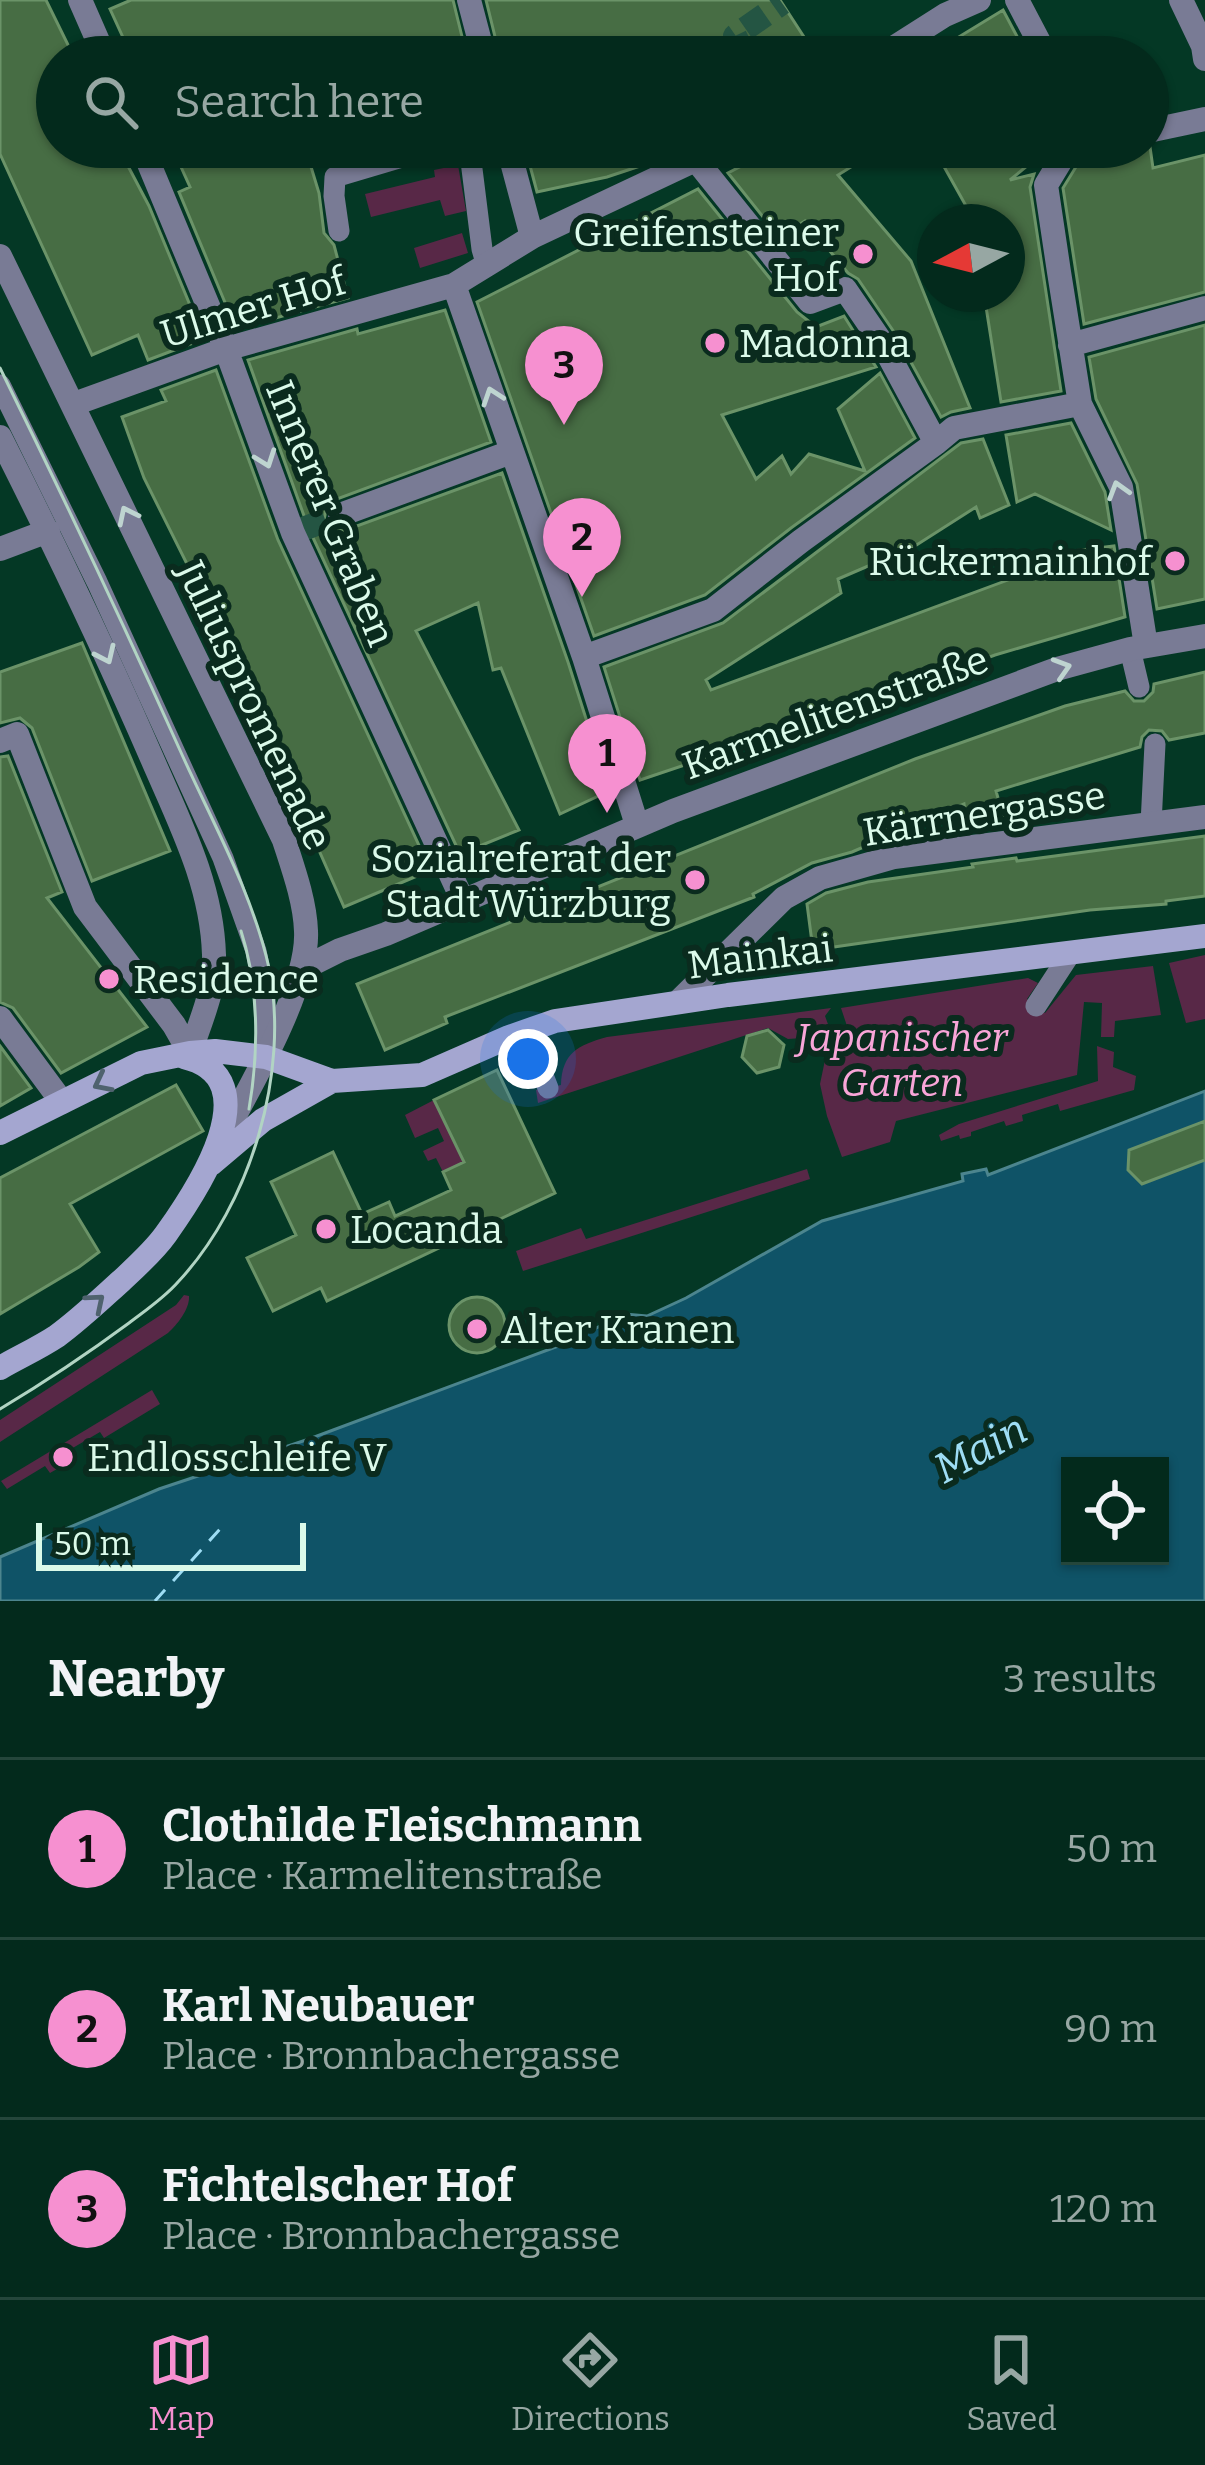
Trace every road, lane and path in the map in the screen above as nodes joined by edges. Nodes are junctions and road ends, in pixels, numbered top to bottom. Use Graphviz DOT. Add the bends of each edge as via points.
graph roads {
  1 [pos="469,0"];
  2 [pos="979,0"];
  3 [pos="1017,0"];
  4 [pos="1181,0"];
  5 [pos="89,3"];
  6 [pos="937,7"];
  7 [pos="99,36"];
  8 [pos="478,36"];
  9 [pos="903,36"];
  10 [pos="1036,36"];
  11 [pos="1205,59"];
  12 [pos="1205,119"];
  13 [pos="1169,127"];
  14 [pos="151,168"];
  15 [pos="365,168"];
  16 [pos="464,168"];
  17 [pos="514,168"];
  18 [pos="679,168"];
  19 [pos="702,168"];
  20 [pos="1056,168"];
  21 [pos="339,231"];
  22 [pos="532,237"];
  23 [pos="0,256"];
  24 [pos="488,266"];
  25 [pos="454,284"];
  26 [pos="1205,308"];
  27 [pos="1070,345"];
  28 [pos="226,349"];
  29 [pos="0,385"];
  30 [pos="74,404"];
  31 [pos="1080,404"];
  32 [pos="0,436"];
  33 [pos="936,443"];
  34 [pos="512,452"];
  35 [pos="340,515"];
  36 [pos="48,530"];
  37 [pos="0,548"];
  38 [pos="1205,636"];
  39 [pos="1138,648"];
  40 [pos="584,657"];
  41 [pos="1139,687"];
  42 [pos="9,737"];
  43 [pos="1154,743"];
  44 [pos="1205,817"];
  45 [pos="1151,824"];
  46 [pos="637,825"];
  47 [pos="463,901"];
  48 [pos="1205,936"];
  49 [pos="1070,954"];
  50 [pos="302,969"];
  51 [pos="678,1002"];
  52 [pos="1036,1006"];
  53 [pos="0,1018"];
  54 [pos="509,1036"];
  55 [pos="190,1053"];
  56 [pos="266,1058"];
  57 [pos="141,1063"];
  58 [pos="332,1081"];
  59 [pos="548,1088"];
  60 [pos="62,1102"];
  61 [pos="0,1133"];
  62 [pos="207,1167"];
  63 [pos="0,1368"];
  1 -- 8 [label="street"];
  2 -- 6 [label="street"];
  3 -- 10 [label="street"];
  4 -- 11 [label="street"];
  5 -- 7 [label="street"];
  6 -- 9 [label="street"];
  12 -- 13 [label="street"];
  14 -- 28 [label="street, Innerer Graben"];
  15 -- 21 [label="lane, Ulmer Hof" via="335,177"];
  16 -- 24 [label="lane"];
  17 -- 22 [label="street"];
  18 -- 22 [label="street, Ulmer Hof"];
  19 -- 33 [label="street" via="810,302 845,289"];
  20 -- 27 [label="street" via="1046,185"];
  22 -- 24 [label="street, Ulmer Hof"];
  23 -- 30 [label="street, Juliuspromenade"];
  24 -- 25 [label="street, Ulmer Hof"];
  25 -- 28 [label="street, Ulmer Hof"];
  34 -- 25 [label="street, one-way"];
  26 -- 27 [label="street" via="1168,326"];
  27 -- 31 [label="street"];
  28 -- 30 [label="street, Ulmer Hof"];
  28 -- 47 [label="street, Innerer Graben, one-way"];
  29 -- 56 [label="lane" via="229,873 265,995"];
  50 -- 30 [label="street, Juliuspromenade, one-way" via="307,932 284,840"];
  31 -- 33 [label="street" via="954,428"];
  39 -- 31 [label="street, one-way" via="1121,487"];
  32 -- 36 [label="street"];
  33 -- 40 [label="street" via="713,610"];
  34 -- 35 [label="street"];
  34 -- 40 [label="street"];
  36 -- 37 [label="street"];
  36 -- 55 [label="street, one-way" via="204,886 215,963"];
  38 -- 39 [label="street, Karmelitenstraße"];
  39 -- 41 [label="lane"];
  46 -- 39 [label="street, Karmelitenstraße, one-way" via="1057,669"];
  40 -- 46 [label="street"];
  42 -- 55 [label="street" via="85,908"];
  43 -- 45 [label="lane"];
  44 -- 45 [label="street, Kärrnergasse"];
  45 -- 51 [label="street, Kärrnergasse" via="894,857 820,878 784,898"];
  46 -- 47 [label="street, Karmelitenstraße"];
  47 -- 50 [label="street, Karmelitenstraße"];
  48 -- 49 [label="street, Mainkai"];
  49 -- 51 [label="street, Mainkai"];
  49 -- 52 [label="lane"];
  50 -- 56 [label="street, Juliuspromenade"];
  51 -- 54 [label="street, Mainkai"];
  53 -- 60 [label="street"];
  54 -- 58 [label="street, Mainkai" via="422,1075"];
  54 -- 59 [label="lane" via="537,1060"];
  55 -- 56 [label="street, Mainkai"];
  55 -- 57 [label="street, Mainkai"];
  56 -- 58 [label="street, Mainkai"];
  56 -- 62 [label="street, Juliuspromenade"];
  57 -- 60 [label="street, one-way"];
  57 -- 62 [label="street" via="188,1058 216,1075 228,1110"];
  58 -- 62 [label="street, Mainkai" via="262,1120"];
  60 -- 61 [label="street"];
  63 -- 62 [label="street, one-way" via="58,1335 124,1279 164,1238"];
}
